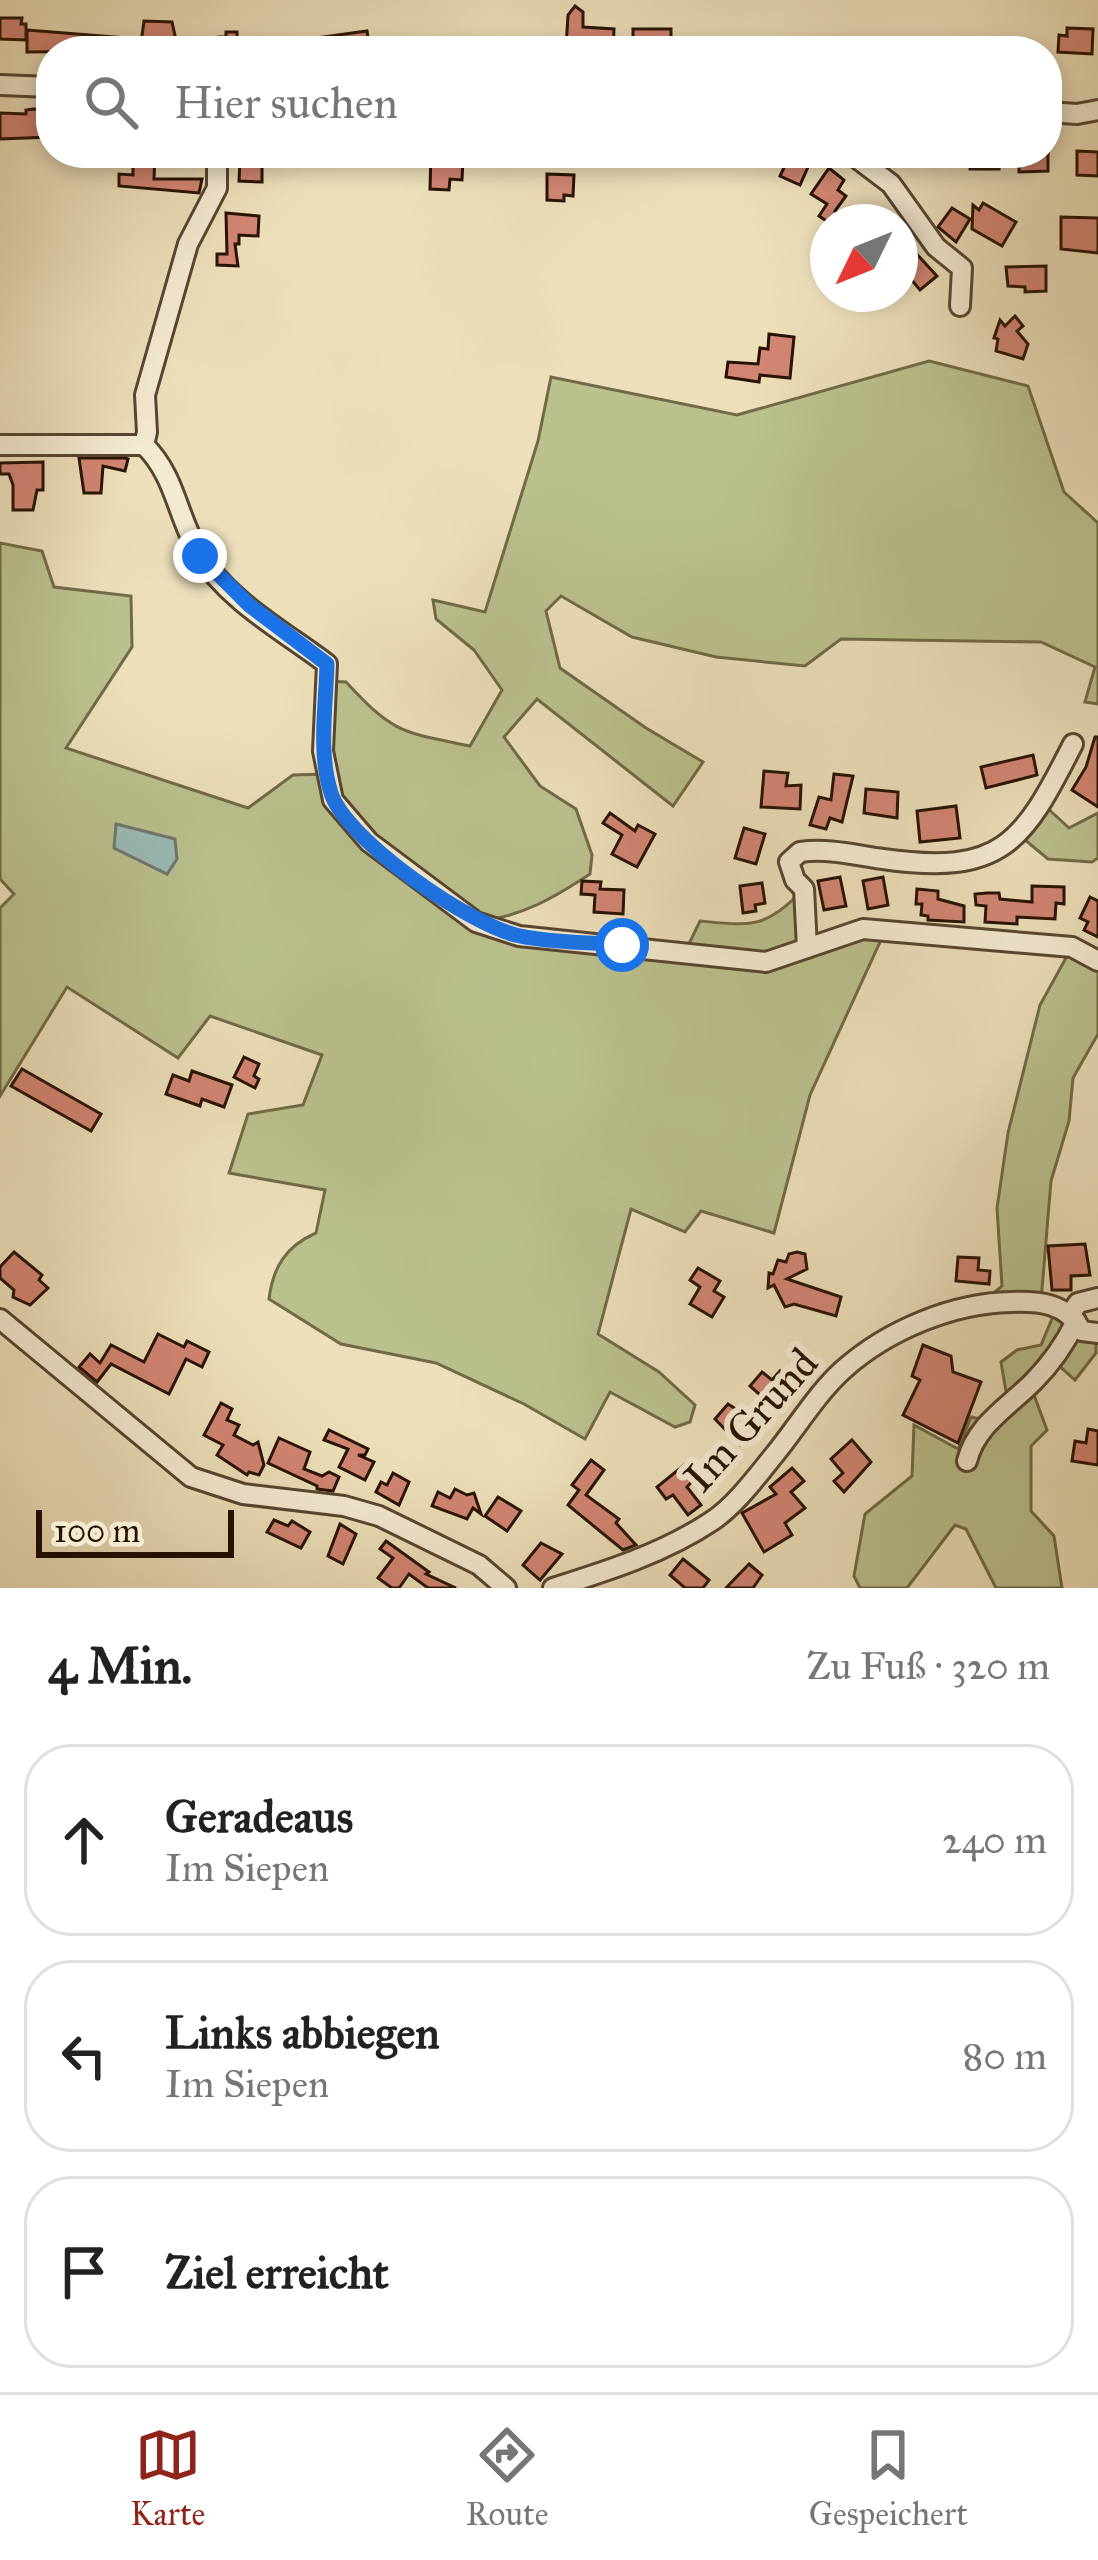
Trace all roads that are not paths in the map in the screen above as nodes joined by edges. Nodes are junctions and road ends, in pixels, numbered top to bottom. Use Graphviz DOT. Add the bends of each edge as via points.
graph roads {
  1 [pos="0,85"];
  2 [pos="36,86"];
  3 [pos="1098,110"];
  4 [pos="1062,113"];
  5 [pos="217,168"];
  6 [pos="870,168"];
  7 [pos="960,306"];
  8 [pos="0,445"];
  9 [pos="144,445"];
  10 [pos="1073,743"];
  11 [pos="807,948"];
  12 [pos="1098,961"];
  13 [pos="1098,1298"];
  14 [pos="1073,1318"];
  15 [pos="0,1319"];
  16 [pos="1098,1333"];
  17 [pos="967,1461"];
  18 [pos="506,1588"];
  19 [pos="553,1588"];
  1 -- 2 [label="street"];
  3 -- 4 [label="street"];
  5 -- 9 [label="street" via="217,188 188,244 145,395"];
  6 -- 7 [label="street" via="962,268"];
  8 -- 9 [label="street"];
  9 -- 11 [label="street" via="160,461 215,574 327,664 323,751 333,800 369,842 461,913 519,936 766,962"];
  10 -- 11 [label="street" via="1028,826 986,854 920,864 800,852 790,862 804,889"];
  11 -- 12 [label="street" via="863,929 1072,946"];
  13 -- 14 [label="street" via="1078,1303"];
  14 -- 16 [label="street, Im Grund" via="1082,1331"];
  14 -- 17 [label="street" via="1062,1348 992,1418"];
  14 -- 19 [label="street, Im Grund" via="1040,1301 994,1302 896,1334 844,1370 715,1519 615,1569"];
  15 -- 18 [label="street" via="191,1477 243,1494 379,1516 479,1565"];
}
